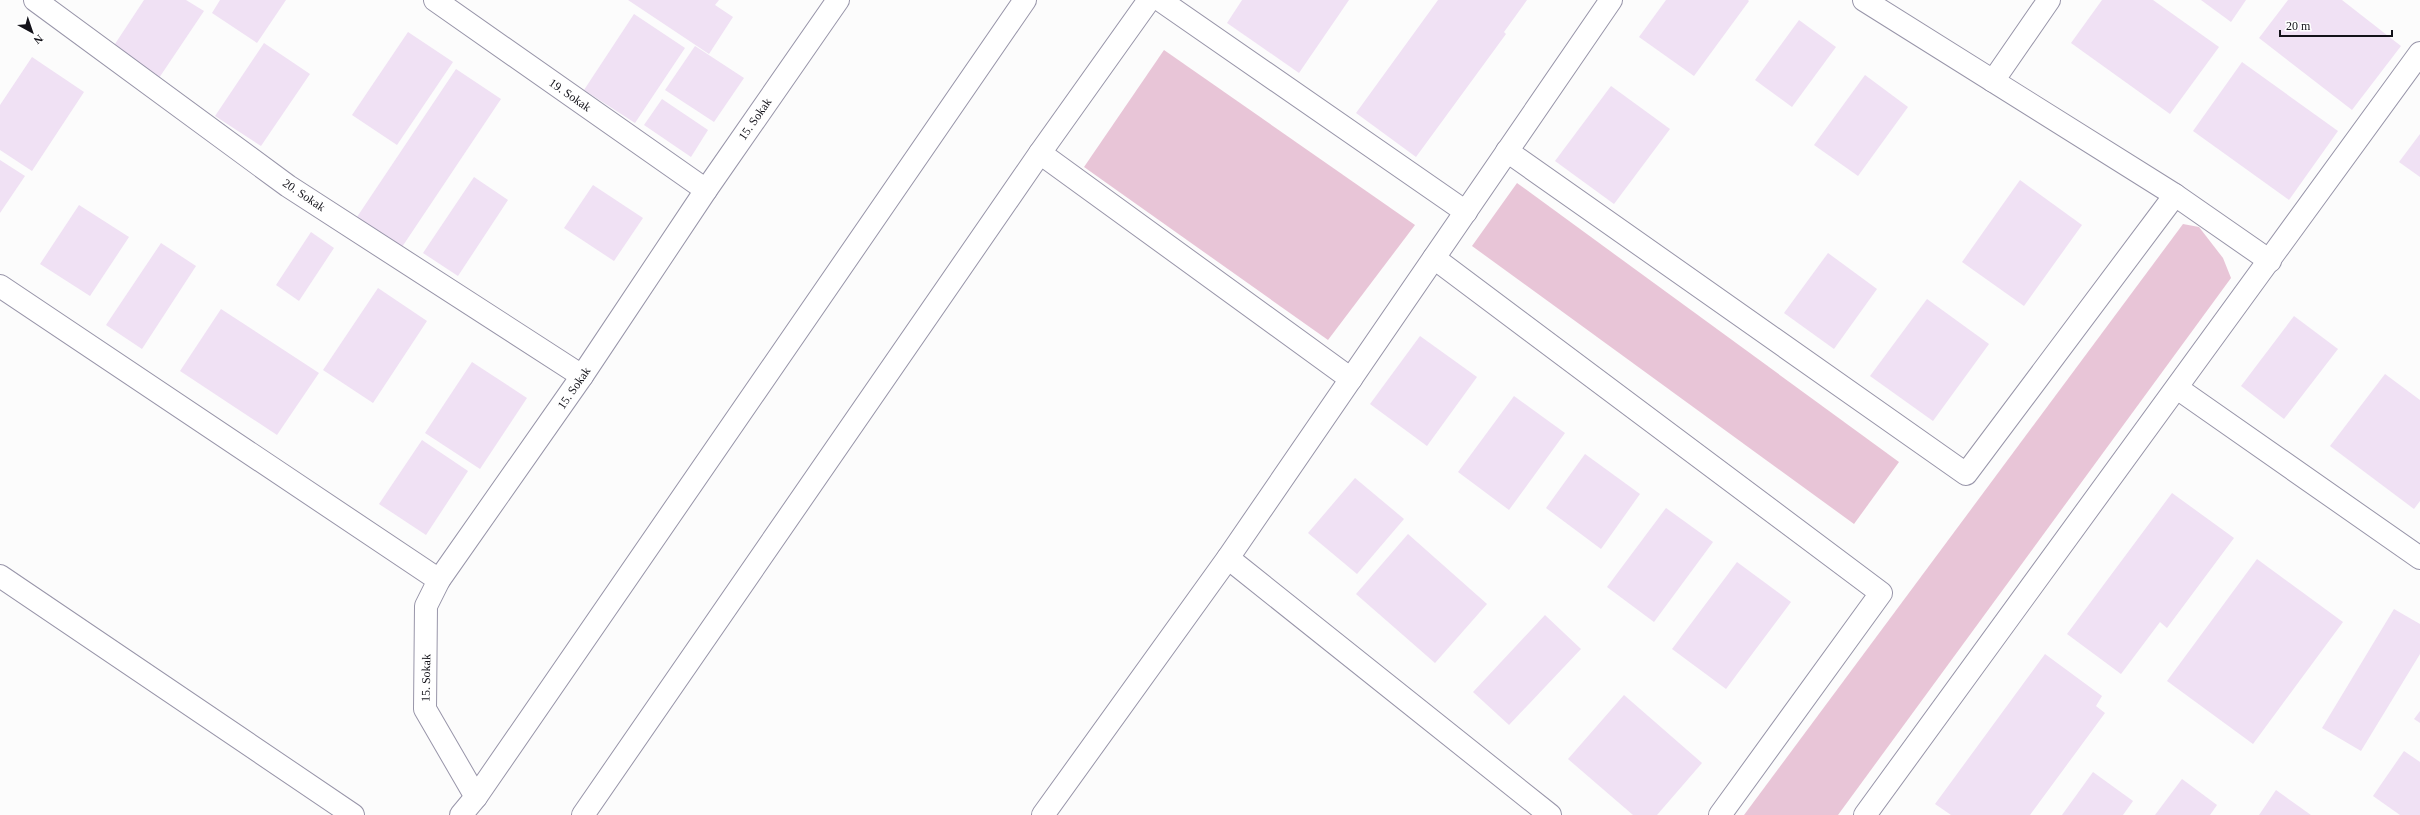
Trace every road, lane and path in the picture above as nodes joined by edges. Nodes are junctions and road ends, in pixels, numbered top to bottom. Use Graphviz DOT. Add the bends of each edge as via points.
graph roads {
  1 [pos="35,0"];
  2 [pos="435,0"];
  3 [pos="838,0"];
  4 [pos="1025,0"];
  5 [pos="1149,0"];
  6 [pos="1160,0"];
  7 [pos="1611,0"];
  8 [pos="1864,0"];
  9 [pos="2049,0"];
  10 [pos="2420,53"];
  11 [pos="1993,81"];
  12 [pos="1507,151"];
  13 [pos="1040,153"];
  14 [pos="706,190"];
  15 [pos="2175,195"];
  16 [pos="1466,212"];
  17 [pos="1434,258"];
  18 [pos="2270,261"];
  19 [pos="0,286"];
  20 [pos="582,376"];
  21 [pos="1351,379"];
  22 [pos="2177,388"];
  23 [pos="1228,558"];
  24 [pos="2420,558"];
  25 [pos="0,576"];
  26 [pos="439,580"];
  27 [pos="476,797"];
  28 [pos="589,813"];
  29 [pos="353,815"];
  30 [pos="461,815"];
  31 [pos="1043,815"];
  32 [pos="1550,815"];
  33 [pos="1720,815"];
  34 [pos="1864,815"];
  1 -- 20 [label="street, 20. Sokak" via="288,186"];
  2 -- 14 [label="street, 19. Sokak"];
  3 -- 14 [label="street, 15. Sokak"];
  4 -- 27 [label="street"];
  5 -- 13 [label="street"];
  6 -- 16 [label="street"];
  7 -- 12 [label="street"];
  8 -- 11 [label="street"];
  9 -- 11 [label="street"];
  10 -- 18 [label="street"];
  11 -- 15 [label="street"];
  12 -- 15 [label="street" via="1966,474"];
  12 -- 16 [label="street"];
  13 -- 21 [label="street"];
  13 -- 28 [label="street"];
  14 -- 20 [label="street, 15. Sokak"];
  15 -- 18 [label="street"];
  16 -- 17 [label="street"];
  17 -- 21 [label="street"];
  17 -- 33 [label="street" via="1881,593"];
  18 -- 22 [label="street"];
  19 -- 26 [label="street"];
  20 -- 26 [label="street, 15. Sokak"];
  21 -- 23 [label="street"];
  22 -- 24 [label="street"];
  22 -- 34 [label="street"];
  23 -- 31 [label="street"];
  23 -- 32 [label="street"];
  25 -- 29 [label="street"];
  26 -- 27 [label="street, 15. Sokak" via="426,606 425,709"];
  27 -- 30 [label="street"];
}
